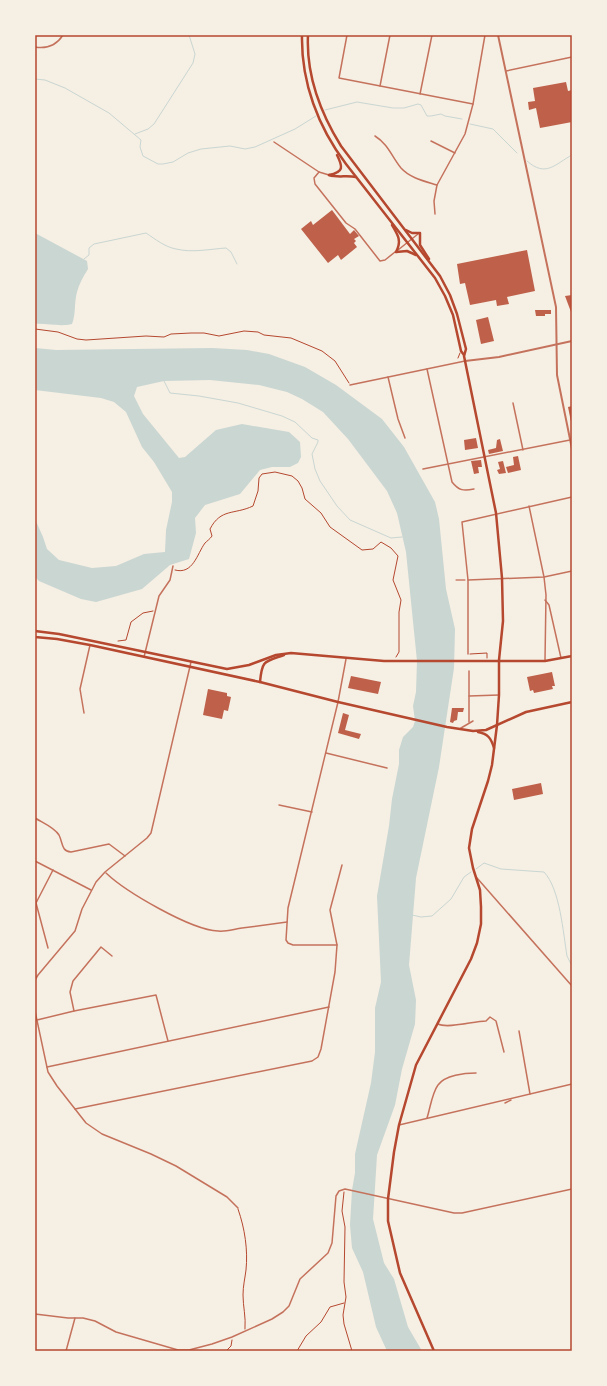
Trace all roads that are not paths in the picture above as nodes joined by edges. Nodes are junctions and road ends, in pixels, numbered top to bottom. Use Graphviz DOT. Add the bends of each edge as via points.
graph roads {
  1 [pos="63,35"];
  2 [pos="308,35"];
  3 [pos="347,35"];
  4 [pos="390,35"];
  5 [pos="432,35"];
  6 [pos="485,35"];
  7 [pos="498,35"];
  8 [pos="302,36"];
  9 [pos="35,47"];
  10 [pos="572,57"];
  11 [pos="506,70"];
  12 [pos="380,86"];
  13 [pos="420,94"];
  14 [pos="473,104"];
  15 [pos="375,136"];
  16 [pos="431,140"];
  17 [pos="274,142"];
  18 [pos="335,150"];
  19 [pos="455,153"];
  20 [pos="319,172"];
  21 [pos="329,175"];
  22 [pos="356,176"];
  23 [pos="437,185"];
  24 [pos="385,214"];
  25 [pos="435,214"];
  26 [pos="403,228"];
  27 [pos="420,233"];
  28 [pos="412,239"];
  29 [pos="407,243"];
  30 [pos="396,252"];
  31 [pos="419,257"];
  32 [pos="440,276"];
  33 [pos="572,341"];
  34 [pos="556,344"];
  35 [pos="464,356"];
  36 [pos="466,361"];
  37 [pos="427,369"];
  38 [pos="388,377"];
  39 [pos="350,385"];
  40 [pos="514,403"];
  41 [pos="406,438"];
  42 [pos="571,440"];
  43 [pos="572,449"];
  44 [pos="523,450"];
  45 [pos="485,457"];
  46 [pos="448,464"];
  47 [pos="423,469"];
  48 [pos="474,490"];
  49 [pos="572,497"];
  50 [pos="530,506"];
  51 [pos="496,514"];
  52 [pos="172,568"];
  53 [pos="572,571"];
  54 [pos="544,576"];
  55 [pos="502,578"];
  56 [pos="468,580"];
  57 [pos="545,600"];
  58 [pos="35,631"];
  59 [pos="35,636"];
  60 [pos="90,645"];
  61 [pos="145,652"];
  62 [pos="291,653"];
  63 [pos="468,654"];
  64 [pos="572,656"];
  65 [pos="144,657"];
  66 [pos="561,658"];
  67 [pos="346,659"];
  68 [pos="499,660"];
  69 [pos="545,661"];
  70 [pos="191,662"];
  71 [pos="189,667"];
  72 [pos="469,671"];
  73 [pos="260,682"];
  74 [pos="499,695"];
  75 [pos="469,696"];
  76 [pos="338,702"];
  77 [pos="572,702"];
  78 [pos="84,713"];
  79 [pos="473,721"];
  80 [pos="469,722"];
  81 [pos="498,725"];
  82 [pos="461,729"];
  83 [pos="473,731"];
  84 [pos="494,750"];
  85 [pos="326,753"];
  86 [pos="387,768"];
  87 [pos="278,805"];
  88 [pos="312,812"];
  89 [pos="35,818"];
  90 [pos="125,856"];
  91 [pos="35,860"];
  92 [pos="342,865"];
  93 [pos="53,870"];
  94 [pos="105,872"];
  95 [pos="476,876"];
  96 [pos="91,890"];
  97 [pos="287,922"];
  98 [pos="337,945"];
  99 [pos="48,948"];
  100 [pos="112,956"];
  101 [pos="35,980"];
  102 [pos="572,986"];
  103 [pos="329,1007"];
  104 [pos="35,1011"];
  105 [pos="74,1011"];
  106 [pos="37,1020"];
  107 [pos="437,1023"];
  108 [pos="519,1031"];
  109 [pos="168,1041"];
  110 [pos="504,1052"];
  111 [pos="47,1067"];
  112 [pos="476,1073"];
  113 [pos="572,1084"];
  114 [pos="530,1094"];
  115 [pos="515,1098"];
  116 [pos="505,1103"];
  117 [pos="75,1109"];
  118 [pos="427,1118"];
  119 [pos="400,1125"];
  120 [pos="572,1189"];
  121 [pos="388,1200"];
  122 [pos="238,1208"];
  123 [pos="35,1314"];
  124 [pos="75,1318"];
  125 [pos="66,1351"];
  126 [pos="434,1351"];
  1 -- 9 [label="street" via="52,46"];
  2 -- 26 [label="main road" via="308,62 312,82 329,128"];
  3 -- 12 [label="street" via="339,78"];
  4 -- 12 [label="street"];
  5 -- 13 [label="street"];
  6 -- 14 [label="street"];
  7 -- 11 [label="street"];
  8 -- 18 [label="main road" via="304,63 312,100 324,131"];
  10 -- 11 [label="street"];
  11 -- 34 [label="street" via="556,307"];
  12 -- 13 [label="street"];
  13 -- 14 [label="street"];
  14 -- 19 [label="street" via="465,134"];
  15 -- 23 [label="street" via="383,141 407,173 414,178"];
  16 -- 19 [label="street"];
  17 -- 20 [label="street"];
  18 -- 21 [label="main road" via="342,164 341,169"];
  18 -- 22 [label="main road"];
  19 -- 23 [label="street"];
  20 -- 21 [label="street"];
  20 -- 30 [label="street" via="314,178 315,184 380,261"];
  21 -- 22 [label="main road"];
  22 -- 24 [label="main road"];
  23 -- 25 [label="street"];
  24 -- 29 [label="main road"];
  24 -- 30 [label="main road" via="399,239 400,244"];
  26 -- 27 [label="main road" via="411,233"];
  26 -- 28 [label="main road"];
  27 -- 28 [label="street"];
  27 -- 32 [label="main road" via="420,245"];
  28 -- 29 [label="street"];
  28 -- 32 [label="main road"];
  29 -- 30 [label="street"];
  29 -- 31 [label="main road"];
  30 -- 31 [label="main road" via="407,251"];
  31 -- 35 [label="main road" via="445,296 453,315 460,351"];
  32 -- 35 [label="main road" via="457,314 466,349"];
  33 -- 34 [label="street"];
  34 -- 36 [label="street" via="499,357"];
  34 -- 42 [label="street" via="557,375"];
  35 -- 36 [label="main road"];
  36 -- 37 [label="street"];
  36 -- 45 [label="main road"];
  37 -- 38 [label="street"];
  37 -- 46 [label="street"];
  38 -- 39 [label="street"];
  38 -- 41 [label="street" via="398,419"];
  40 -- 44 [label="street"];
  42 -- 43 [label="street"];
  42 -- 44 [label="street"];
  44 -- 45 [label="street"];
  45 -- 46 [label="street"];
  45 -- 51 [label="main road"];
  46 -- 47 [label="street"];
  46 -- 48 [label="street" via="456,488 462,491"];
  49 -- 50 [label="street"];
  50 -- 51 [label="street"];
  50 -- 54 [label="street"];
  51 -- 55 [label="main road"];
  51 -- 56 [label="street" via="462,522"];
  52 -- 61 [label="street" via="170,580 159,596"];
  53 -- 54 [label="street"];
  54 -- 55 [label="street"];
  54 -- 57 [label="street"];
  55 -- 56 [label="street"];
  55 -- 68 [label="main road" via="503,621"];
  56 -- 63 [label="street"];
  57 -- 66 [label="street" via="549,605"];
  57 -- 69 [label="street"];
  58 -- 61 [label="main road"];
  59 -- 60 [label="main road"];
  60 -- 65 [label="main road"];
  60 -- 78 [label="street" via="80,689"];
  61 -- 65 [label="street"];
  61 -- 70 [label="main road"];
  62 -- 67 [label="main road"];
  62 -- 70 [label="main road" via="227,669"];
  62 -- 73 [label="main road" via="266,662 261,667"];
  64 -- 66 [label="main road"];
  65 -- 71 [label="main road"];
  66 -- 69 [label="main road"];
  67 -- 68 [label="main road"];
  67 -- 76 [label="street"];
  68 -- 69 [label="main road"];
  68 -- 74 [label="main road"];
  70 -- 71 [label="street"];
  71 -- 73 [label="main road"];
  71 -- 90 [label="street" via="153,827 147,838"];
  72 -- 75 [label="street"];
  73 -- 76 [label="main road"];
  74 -- 75 [label="street"];
  74 -- 81 [label="main road"];
  75 -- 80 [label="street"];
  76 -- 82 [label="main road"];
  76 -- 85 [label="street"];
  77 -- 81 [label="main road" via="526,712"];
  79 -- 80 [label="street"];
  80 -- 82 [label="street"];
  81 -- 83 [label="main road" via="486,730"];
  81 -- 84 [label="main road"];
  82 -- 83 [label="main road"];
  83 -- 84 [label="main road" via="485,733 490,738"];
  84 -- 95 [label="main road" via="469,848"];
  85 -- 86 [label="street"];
  85 -- 88 [label="street"];
  87 -- 88 [label="street"];
  88 -- 97 [label="street" via="288,908"];
  89 -- 90 [label="street" via="60,836 66,852 109,844"];
  90 -- 94 [label="street"];
  91 -- 93 [label="street"];
  92 -- 98 [label="street" via="330,910"];
  93 -- 96 [label="street"];
  93 -- 99 [label="street" via="36,903"];
  94 -- 96 [label="street"];
  94 -- 97 [label="street" via="132,893 198,928 220,931"];
  95 -- 102 [label="street"];
  95 -- 107 [label="main road" via="481,907 477,943"];
  96 -- 101 [label="street" via="75,931"];
  97 -- 98 [label="street" via="286,940 293,945"];
  98 -- 103 [label="street"];
  100 -- 105 [label="street" via="101,946 73,981 70,992"];
  103 -- 109 [label="street"];
  103 -- 117 [label="street" via="321,1050 318,1057 312,1061"];
  104 -- 106 [label="street"];
  105 -- 106 [label="street"];
  105 -- 109 [label="street" via="156,994"];
  106 -- 111 [label="street"];
  107 -- 110 [label="street" via="447,1026 486,1021 490,1017 496,1021"];
  107 -- 119 [label="main road" via="416,1065"];
  108 -- 114 [label="street"];
  109 -- 111 [label="street"];
  111 -- 117 [label="street" via="56,1086"];
  112 -- 118 [label="street" via="466,1073 441,1081"];
  113 -- 114 [label="street"];
  114 -- 115 [label="street"];
  115 -- 116 [label="street"];
  115 -- 118 [label="street"];
  117 -- 122 [label="street" via="86,1123 98,1132 176,1166 227,1197"];
  118 -- 119 [label="street"];
  119 -- 121 [label="main road"];
  120 -- 121 [label="street" via="462,1213"];
  121 -- 124 [label="street" via="345,1189 339,1191 336,1196 332,1243 328,1253 300,1279 288,1306 272,1319 214,1344 178,1350 116,1332 95,1321"];
  121 -- 126 [label="main road" via="390,1234 400,1273"];
  123 -- 124 [label="street"];
  124 -- 125 [label="street"];
}
